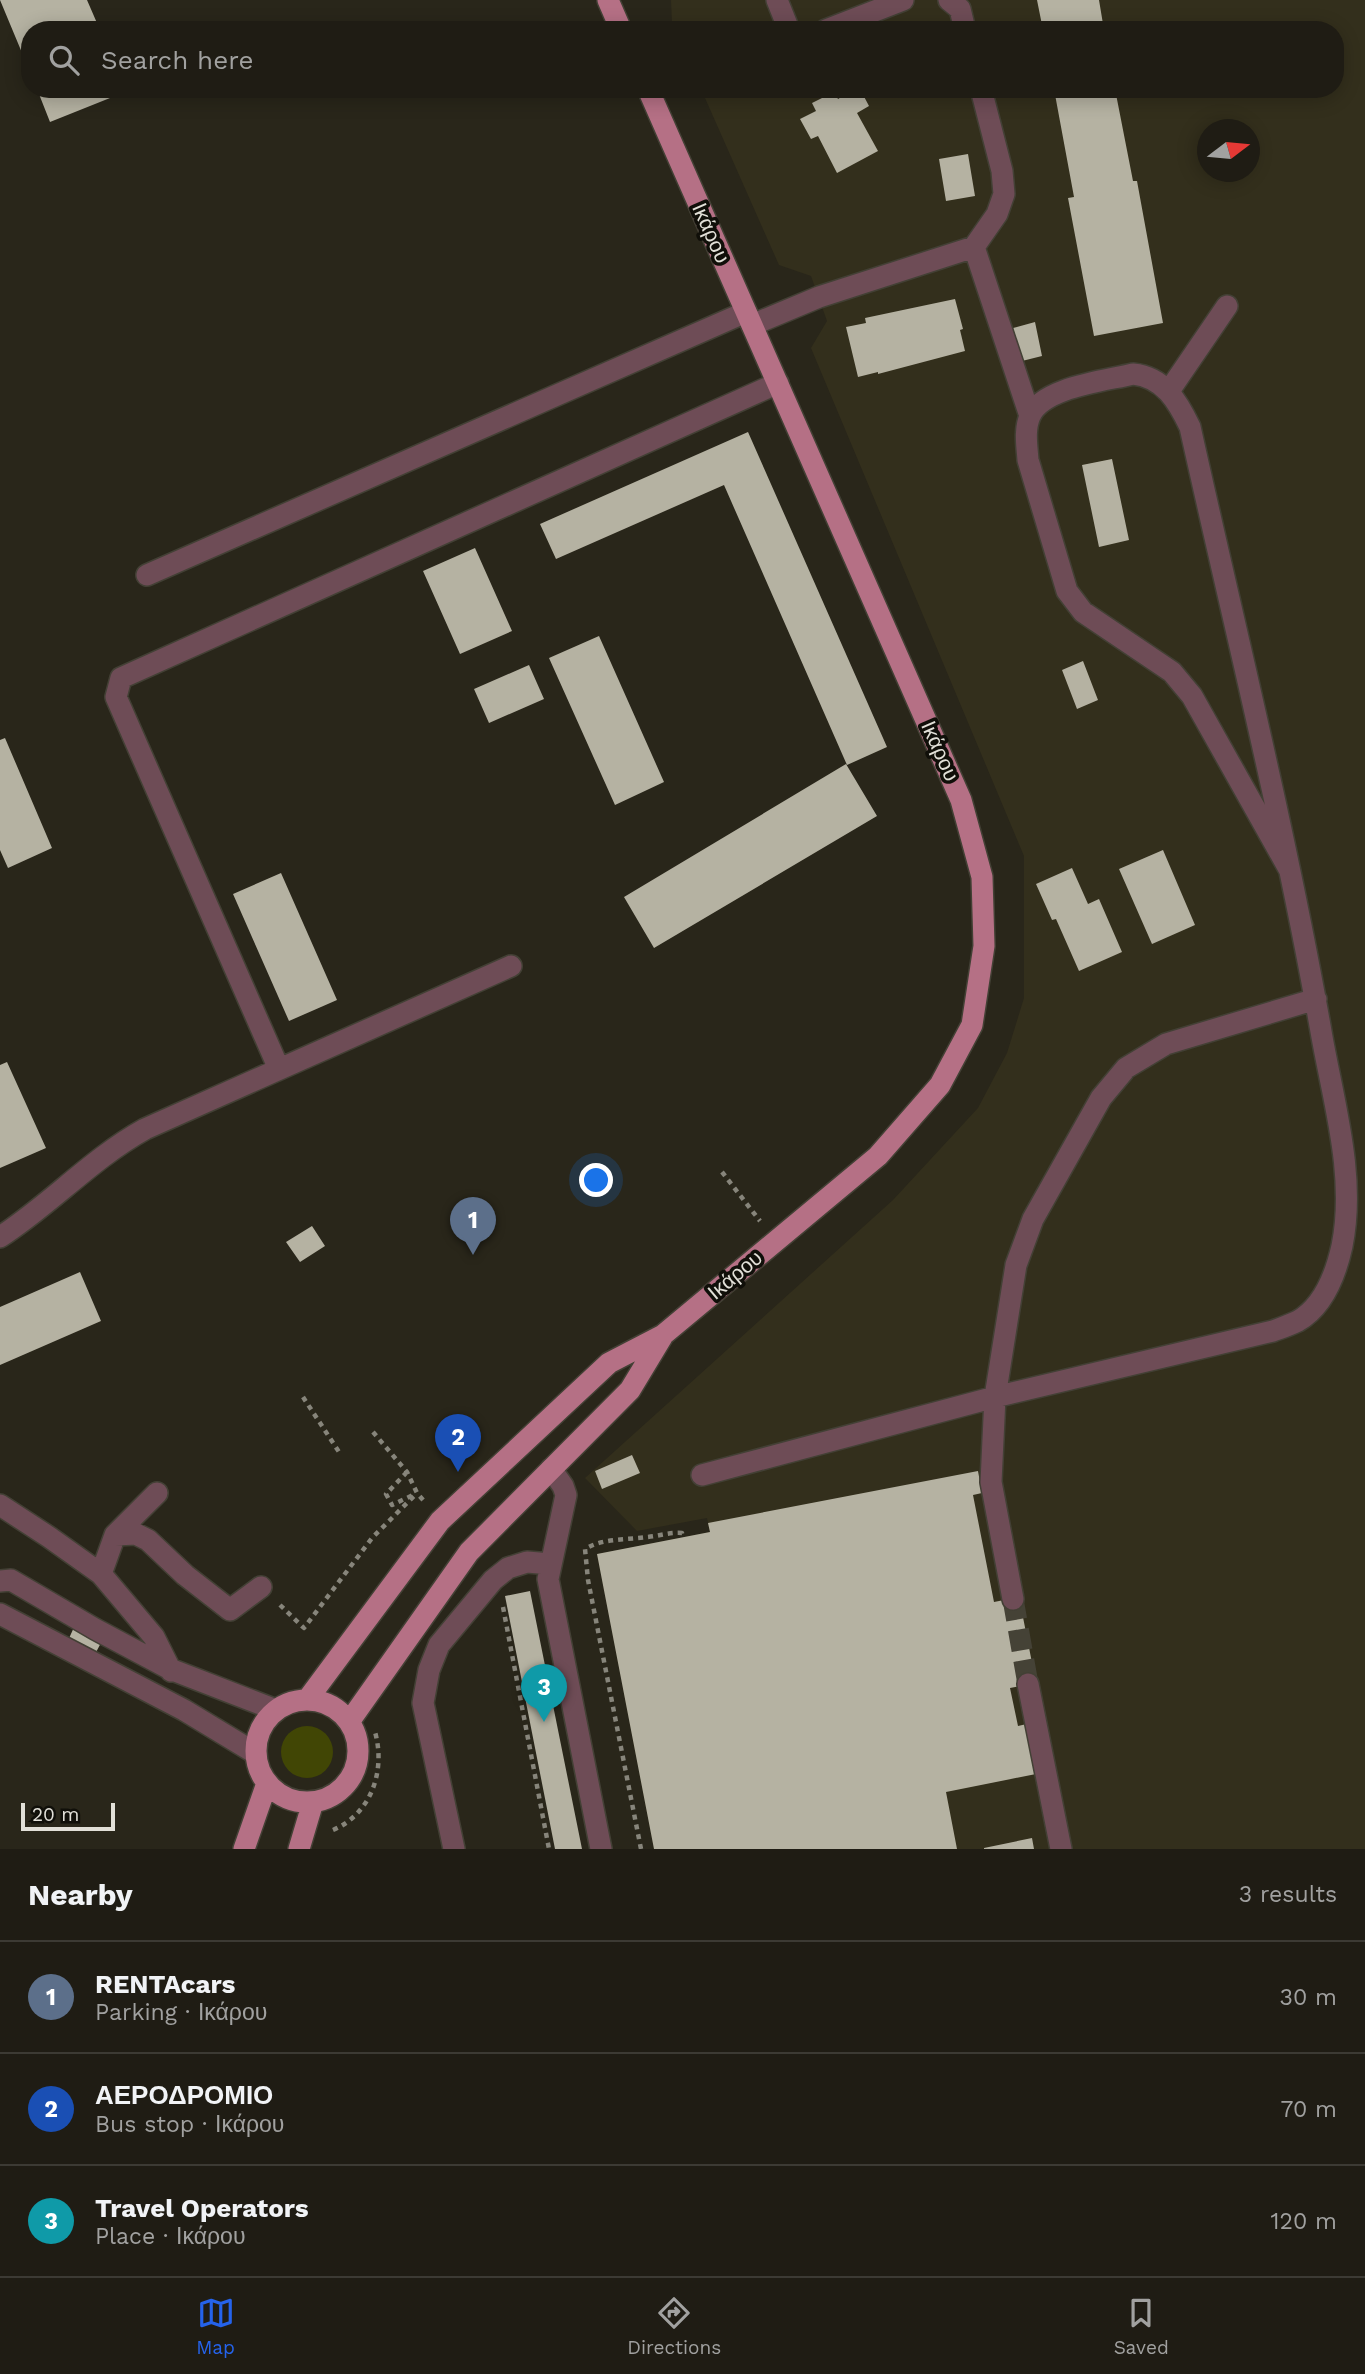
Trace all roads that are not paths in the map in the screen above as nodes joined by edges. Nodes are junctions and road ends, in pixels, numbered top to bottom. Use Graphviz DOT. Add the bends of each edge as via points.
graph roads {
  1 [pos="608,0"];
  2 [pos="777,0"];
  3 [pos="903,0"];
  4 [pos="949,0"];
  5 [pos="617,21"];
  6 [pos="785,21"];
  7 [pos="849,21"];
  8 [pos="963,21"];
  9 [pos="652,98"];
  10 [pos="983,98"];
  11 [pos="974,247"];
  12 [pos="1227,306"];
  13 [pos="749,318"];
  14 [pos="778,383"];
  15 [pos="1169,391"];
  16 [pos="1030,416"];
  17 [pos="147,575"];
  18 [pos="1289,869"];
  19 [pos="511,966"];
  20 [pos="1316,999"];
  21 [pos="279,1069"];
  22 [pos="0,1237"];
  23 [pos="663,1335"];
  24 [pos="995,1397"];
  25 [pos="551,1469"];
  26 [pos="702,1475"];
  27 [pos="157,1493"];
  28 [pos="0,1505"];
  29 [pos="115,1535"];
  30 [pos="551,1564"];
  31 [pos="101,1574"];
  32 [pos="0,1581"];
  33 [pos="261,1587"];
  34 [pos="1013,1599"];
  35 [pos="0,1614"];
  36 [pos="170,1669"];
  37 [pos="1028,1684"];
  38 [pos="307,1700"];
  39 [pos="184,1710"];
  40 [pos="276,1710"];
  41 [pos="349,1722"];
  42 [pos="255,1753"];
  43 [pos="267,1783"];
  44 [pos="313,1802"];
  45 [pos="244,1849"];
  46 [pos="299,1849"];
  47 [pos="454,1849"];
  48 [pos="601,1849"];
  49 [pos="1061,1849"];
  1 -- 5 [label="main road"];
  2 -- 6 [label="lane"];
  3 -- 7 [label="lane"];
  4 -- 8 [label="lane" via="960,9"];
  9 -- 13 [label="main road, Ικάρου"];
  10 -- 11 [label="lane" via="1004,194 997,214"];
  11 -- 13 [label="lane"];
  11 -- 16 [label="lane"];
  12 -- 15 [label="lane"];
  13 -- 14 [label="main road, Ικάρου"];
  13 -- 17 [label="lane"];
  14 -- 21 [label="lane" via="121,678 116,697"];
  14 -- 23 [label="main road, Ικάρου" via="961,800 982,877 984,947 972,1025 940,1085 878,1156"];
  15 -- 16 [label="lane" via="1159,382 1133,374 1064,390"];
  15 -- 18 [label="lane" via="1190,427"];
  16 -- 18 [label="lane" via="1028,460 1067,591 1083,612 1172,671 1192,695"];
  18 -- 20 [label="lane"];
  19 -- 21 [label="lane"];
  20 -- 24 [label="lane" via="1166,1044 1126,1068 1101,1098 1033,1219 1016,1265"];
  20 -- 24 [label="lane" via="1346,1171 1343,1243 1335,1273 1318,1303 1299,1321 1273,1331"];
  21 -- 22 [label="lane" via="127,1139"];
  23 -- 25 [label="main road, Ικάρου" via="630,1390"];
  23 -- 38 [label="main road, Ικάρου" via="608,1363 440,1521"];
  24 -- 26 [label="lane"];
  24 -- 34 [label="lane" via="991,1482"];
  25 -- 30 [label="lane" via="566,1495"];
  25 -- 41 [label="main road, Ικάρου" via="469,1552"];
  27 -- 29 [label="lane"];
  28 -- 31 [label="lane"];
  29 -- 31 [label="lane"];
  29 -- 33 [label="lane" via="136,1534 148,1540 230,1610"];
  30 -- 47 [label="lane" via="527,1562 508,1568 493,1580 439,1645 429,1670 423,1703"];
  30 -- 48 [label="lane" via="548,1579"];
  31 -- 36 [label="lane" via="154,1637"];
  32 -- 36 [label="lane" via="12,1580"];
  35 -- 39 [label="lane"];
  36 -- 39 [label="lane"];
  36 -- 40 [label="lane"];
  37 -- 49 [label="lane"];
  38 -- 40 [label="main road"];
  38 -- 41 [label="main road" via="323,1702"];
  39 -- 42 [label="lane"];
  40 -- 42 [label="main road" via="265,1722"];
  41 -- 44 [label="main road" via="358,1755 354,1772 344,1787"];
  42 -- 43 [label="main road"];
  43 -- 44 [label="main road" via="296,1802"];
  43 -- 45 [label="main road"];
  44 -- 46 [label="main road"];
}
